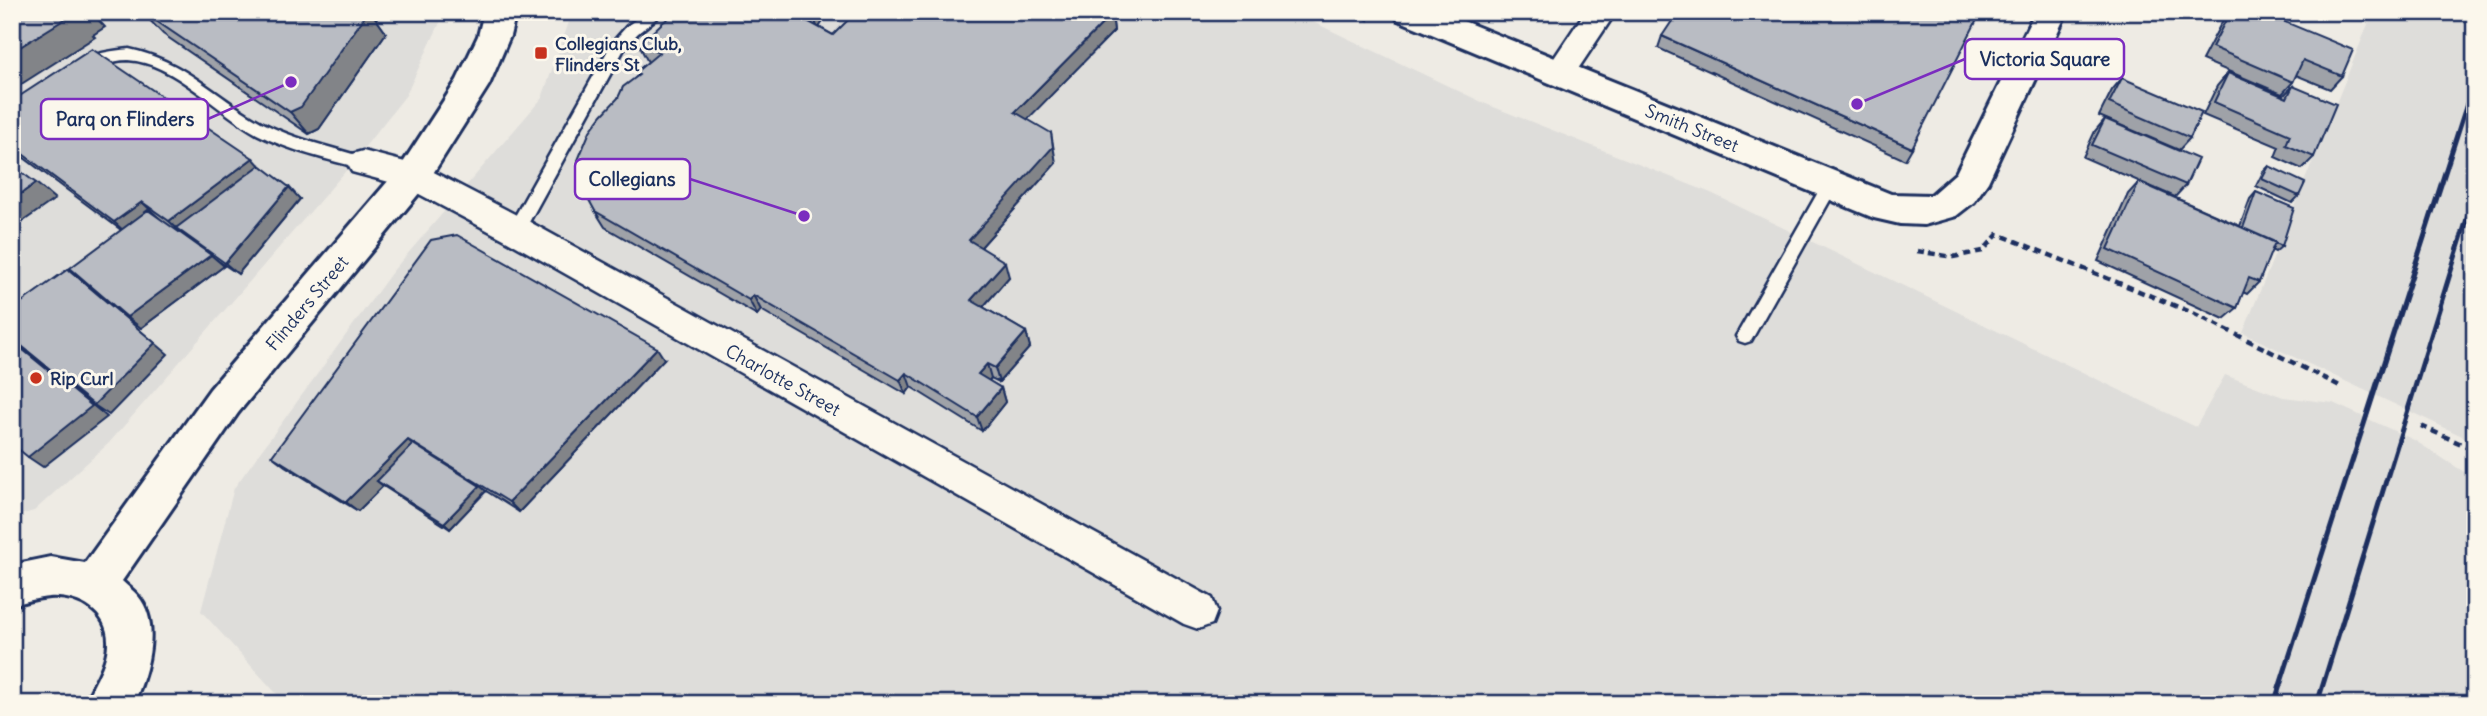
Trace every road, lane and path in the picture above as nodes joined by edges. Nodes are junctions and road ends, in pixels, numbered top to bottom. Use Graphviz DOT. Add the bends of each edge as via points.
graph roads {
  1 [pos="500,12"];
  2 [pos="657,12"];
  3 [pos="1409,12"];
  4 [pos="1601,12"];
  5 [pos="2051,12"];
  6 [pos="72,73"];
  7 [pos="1559,73"];
  8 [pos="363,163"];
  9 [pos="413,176"];
  10 [pos="1831,184"];
  11 [pos="516,230"];
  12 [pos="1998,234"];
  13 [pos="1745,336"];
  14 [pos="2340,386"];
  15 [pos="2421,426"];
  16 [pos="2475,450"];
  17 [pos="95,584"];
  18 [pos="12,585"];
  19 [pos="1198,611"];
  20 [pos="107,704"];
  1 -- 9 [label="street, Flinders Street" via="472,85"];
  2 -- 11 [label="lane" via="617,47"];
  3 -- 7 [label="street, Smith Street"];
  4 -- 7 [label="street"];
  5 -- 10 [label="street, Smith Street" via="1970,182 1958,198 1938,209 1914,212 1887,208"];
  6 -- 8 [label="lane" via="94,60 121,53 153,59 253,124"];
  7 -- 10 [label="street, Smith Street"];
  8 -- 9 [label="street, Charlotte Street"];
  9 -- 11 [label="street, Charlotte Street"];
  9 -- 17 [label="street, Flinders Street" via="224,401"];
  10 -- 13 [label="lane"];
  11 -- 19 [label="street, Charlotte Street"];
  12 -- 14 [label="path" via="2193,313"];
  15 -- 16 [label="path"];
  17 -- 18 [label="street" via="51,577"];
  17 -- 20 [label="street" via="125,612 130,644 120,683"];
}
